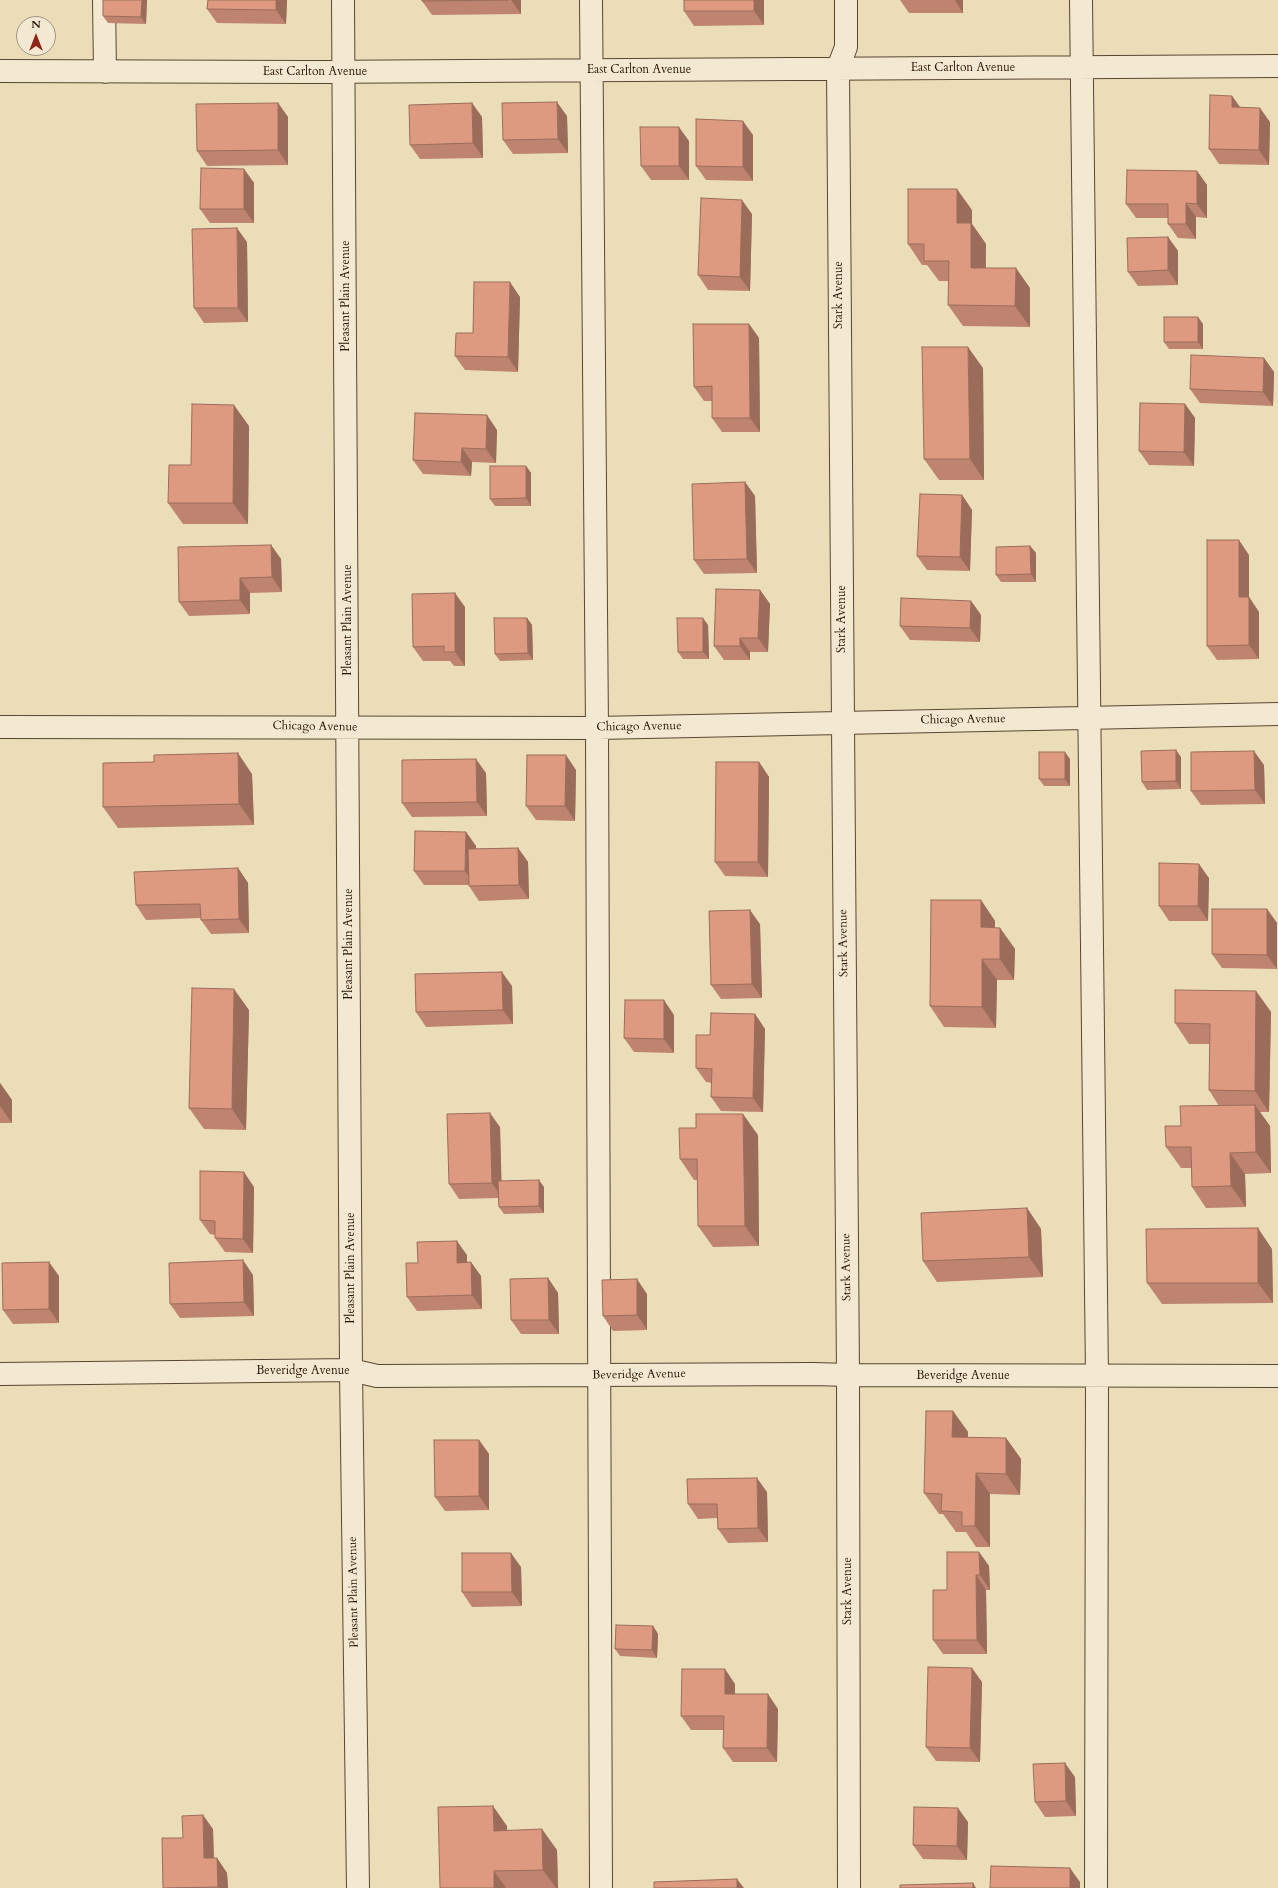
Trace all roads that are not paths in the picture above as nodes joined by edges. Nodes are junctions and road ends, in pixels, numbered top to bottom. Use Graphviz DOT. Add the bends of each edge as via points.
graph roads {
  1 [pos="104,0"];
  2 [pos="343,0"];
  3 [pos="591,0"];
  4 [pos="846,0"];
  5 [pos="1081,0"];
  6 [pos="1278,66"];
  7 [pos="838,68"];
  8 [pos="1082,68"];
  9 [pos="0,70"];
  10 [pos="592,70"];
  11 [pos="344,71"];
  12 [pos="105,72"];
  13 [pos="1278,714"];
  14 [pos="1090,719"];
  15 [pos="842,722"];
  16 [pos="0,727"];
  17 [pos="348,728"];
  18 [pos="597,728"];
  19 [pos="351,1370"];
  20 [pos="0,1374"];
  21 [pos="848,1375"];
  22 [pos="600,1376"];
  23 [pos="1097,1376"];
  24 [pos="1278,1376"];
  25 [pos="358,1888"];
  26 [pos="601,1888"];
  27 [pos="848,1888"];
  28 [pos="1096,1888"];
  1 -- 12 [label="street"];
  2 -- 11 [label="street, Pleasant Plain Avenue"];
  3 -- 10 [label="street"];
  4 -- 7 [label="street, Stark Avenue" via="846,47"];
  5 -- 8 [label="street"];
  6 -- 8 [label="street, East Carlton Avenue"];
  7 -- 8 [label="street, East Carlton Avenue"];
  7 -- 10 [label="street, East Carlton Avenue"];
  7 -- 15 [label="street, Stark Avenue"];
  8 -- 14 [label="street"];
  9 -- 12 [label="street, East Carlton Avenue"];
  10 -- 11 [label="street, East Carlton Avenue"];
  10 -- 18 [label="street"];
  11 -- 12 [label="street, East Carlton Avenue"];
  11 -- 17 [label="street, Pleasant Plain Avenue"];
  13 -- 14 [label="street, Chicago Avenue"];
  14 -- 15 [label="street, Chicago Avenue"];
  14 -- 23 [label="street"];
  15 -- 18 [label="street, Chicago Avenue"];
  15 -- 21 [label="street, Stark Avenue"];
  16 -- 17 [label="street, Chicago Avenue"];
  17 -- 18 [label="street, Chicago Avenue"];
  17 -- 19 [label="street, Pleasant Plain Avenue"];
  18 -- 22 [label="street"];
  19 -- 20 [label="street, Beveridge Avenue"];
  19 -- 22 [label="street, Beveridge Avenue" via="377,1376"];
  19 -- 25 [label="street, Pleasant Plain Avenue"];
  21 -- 22 [label="street, Beveridge Avenue"];
  21 -- 23 [label="street, Beveridge Avenue"];
  21 -- 27 [label="street, Stark Avenue"];
  22 -- 26 [label="street"];
  23 -- 24 [label="street, Beveridge Avenue"];
  23 -- 28 [label="street"];
}
